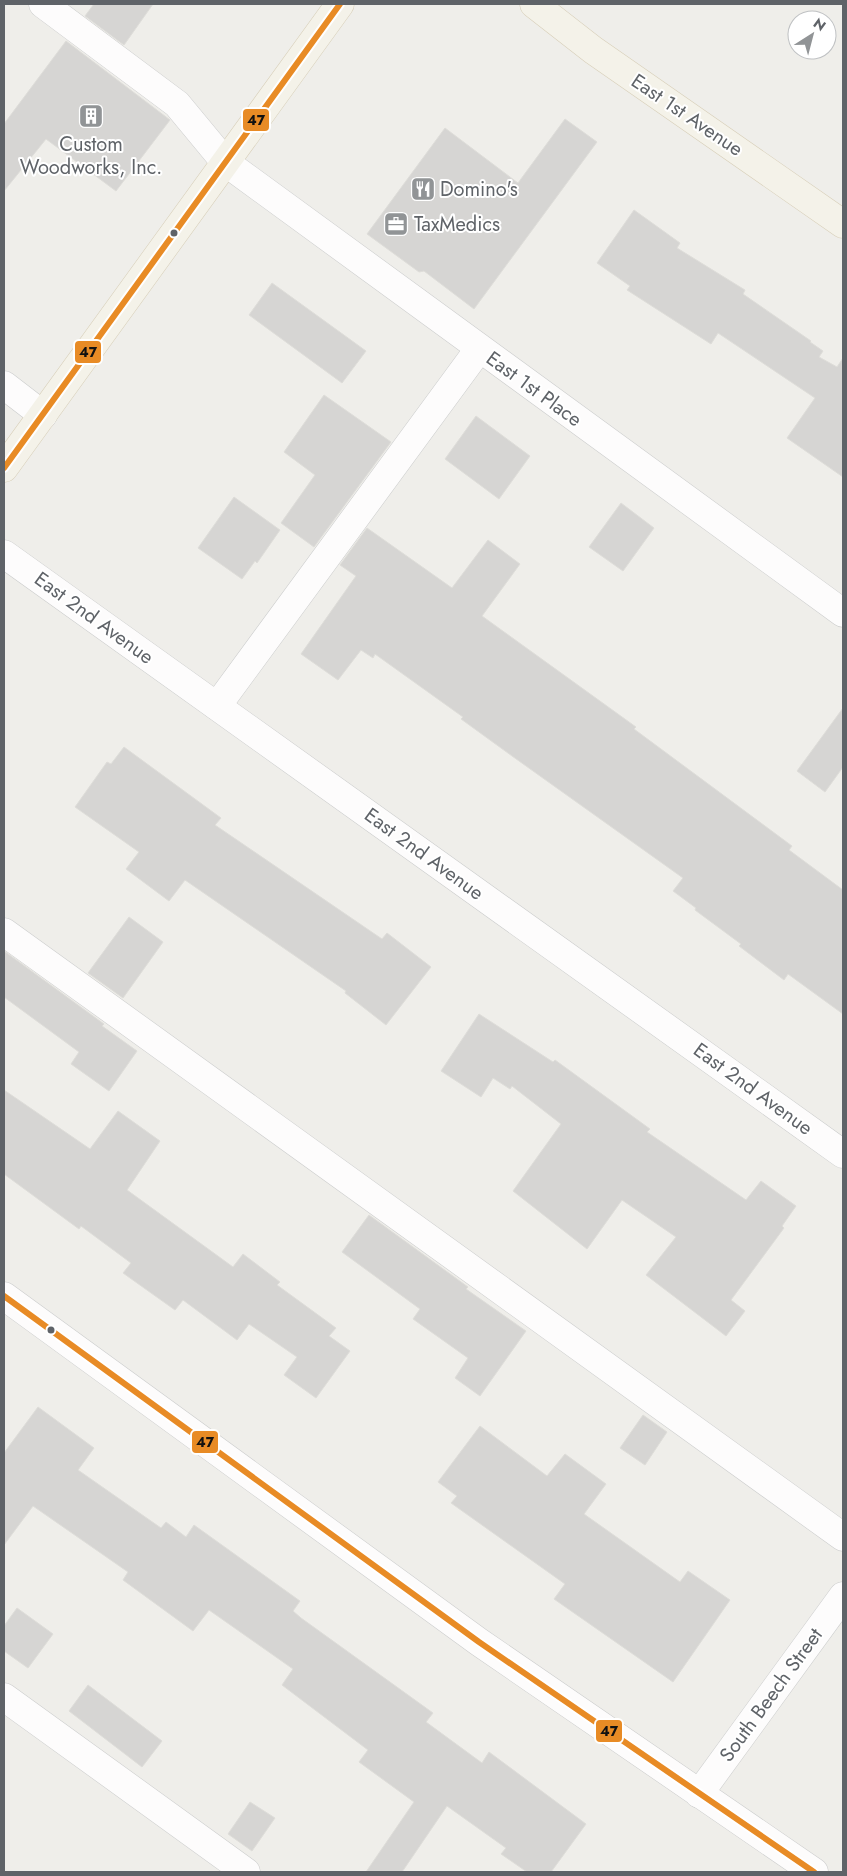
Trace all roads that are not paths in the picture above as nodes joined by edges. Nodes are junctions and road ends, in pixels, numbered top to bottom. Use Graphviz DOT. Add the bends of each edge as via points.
graph roads {
  1 [pos="42,4"];
  2 [pos="340,4"];
  3 [pos="534,4"];
  4 [pos="225,162"];
  5 [pos="843,224"];
  6 [pos="479,349"];
  7 [pos="4,385"];
  8 [pos="43,414"];
  9 [pos="4,468"];
  10 [pos="4,554"];
  11 [pos="843,614"];
  12 [pos="218,706"];
  13 [pos="4,932"];
  14 [pos="843,1154"];
  15 [pos="4,1296"];
  16 [pos="843,1537"];
  17 [pos="843,1596"];
  18 [pos="4,1697"];
  19 [pos="699,1794"];
  20 [pos="246,1872"];
  21 [pos="814,1872"];
  1 -- 4 [label="street, East 1st Place" via="178,104"];
  2 -- 4 [label="main road"];
  3 -- 5 [label="main road, East 1st Avenue" via="593,50"];
  4 -- 6 [label="street, East 1st Place"];
  4 -- 8 [label="main road"];
  6 -- 11 [label="street, East 1st Place"];
  6 -- 12 [label="street"];
  7 -- 8 [label="street"];
  8 -- 9 [label="main road"];
  10 -- 12 [label="street, East 2nd Avenue"];
  12 -- 14 [label="street, East 2nd Avenue"];
  13 -- 16 [label="street"];
  15 -- 19 [label="street" via="479,1642"];
  17 -- 19 [label="street, South Beech Street"];
  18 -- 20 [label="street"];
  19 -- 21 [label="street"];
}
